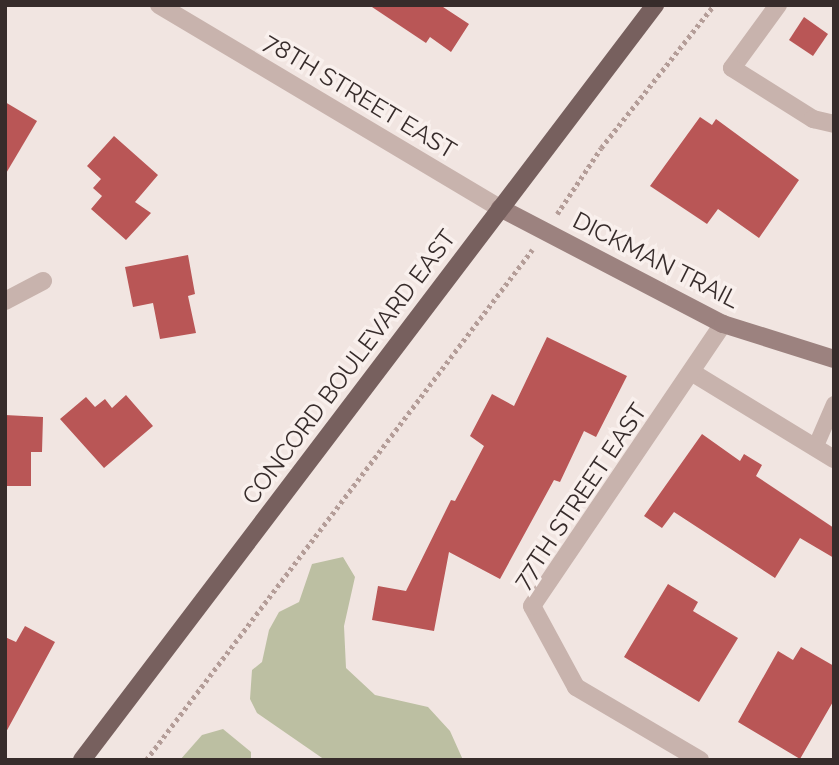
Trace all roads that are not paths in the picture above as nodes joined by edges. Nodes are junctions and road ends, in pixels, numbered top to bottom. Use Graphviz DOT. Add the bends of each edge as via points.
graph roads {
  1 [pos="159,5"];
  2 [pos="655,5"];
  3 [pos="778,5"];
  4 [pos="834,124"];
  5 [pos="500,208"];
  6 [pos="44,281"];
  7 [pos="5,301"];
  8 [pos="723,324"];
  9 [pos="834,359"];
  10 [pos="693,373"];
  11 [pos="834,404"];
  12 [pos="815,447"];
  13 [pos="834,459"];
  14 [pos="82,760"];
  15 [pos="700,760"];
  1 -- 5 [label="street, 78TH STREET EAST"];
  2 -- 5 [label="main road, CONCORD BOULEVARD EAST"];
  3 -- 4 [label="street" via="732,68 813,120"];
  5 -- 8 [label="street, DICKMAN TRAIL"];
  5 -- 14 [label="main road, CONCORD BOULEVARD EAST"];
  6 -- 7 [label="street"];
  8 -- 9 [label="street, DICKMAN TRAIL"];
  8 -- 10 [label="street, 77TH STREET EAST"];
  10 -- 12 [label="street"];
  10 -- 15 [label="street, 77TH STREET EAST" via="532,606 576,687"];
  11 -- 12 [label="lane"];
  12 -- 13 [label="street"];
}
